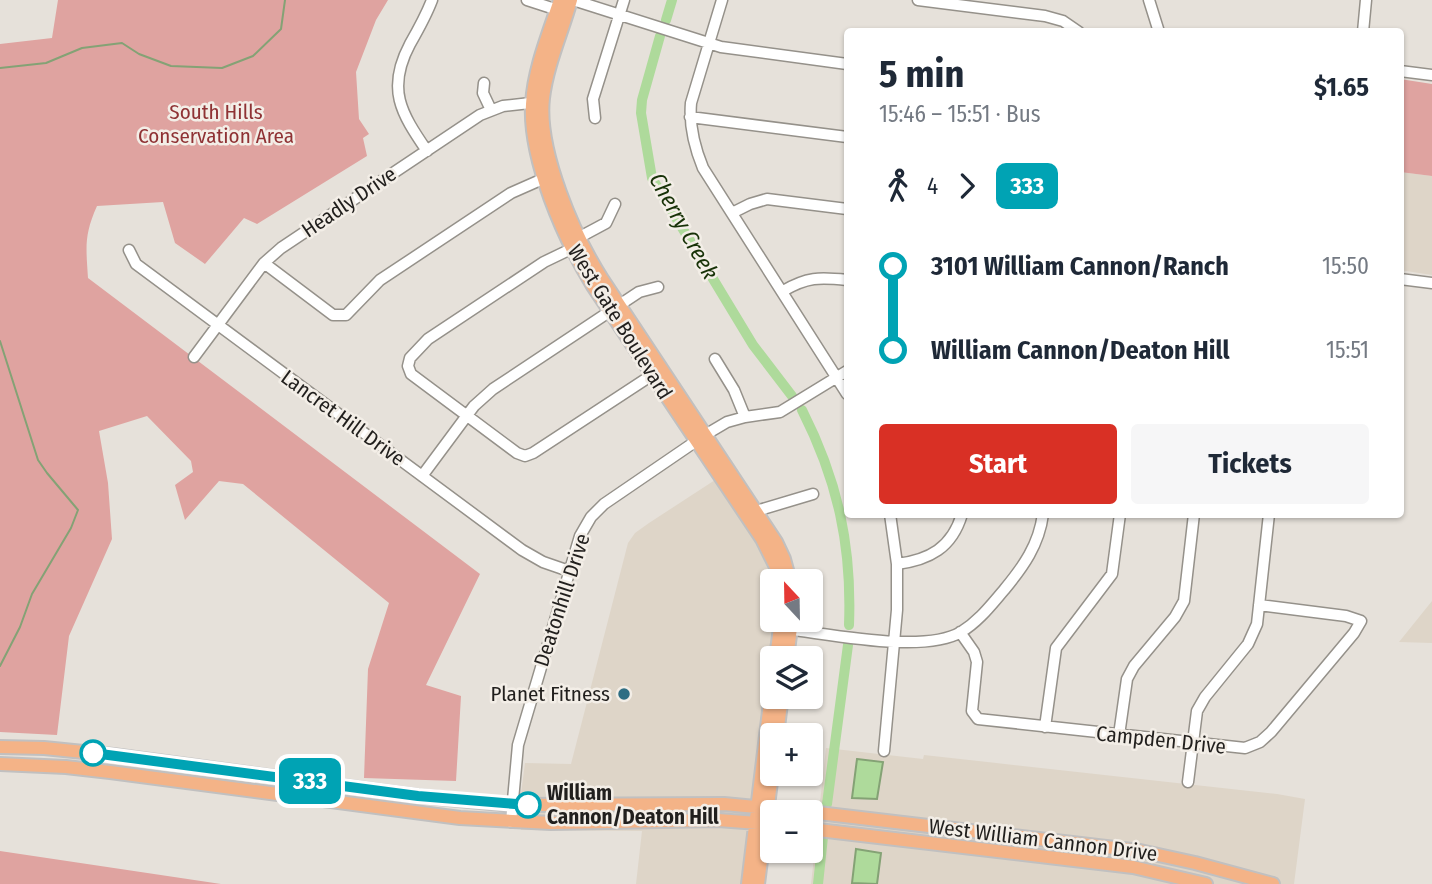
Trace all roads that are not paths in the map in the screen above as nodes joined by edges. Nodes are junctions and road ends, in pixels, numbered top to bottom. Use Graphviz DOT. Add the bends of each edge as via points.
graph roads {
  1 [pos="432,0"];
  2 [pos="527,0"];
  3 [pos="624,0"];
  4 [pos="722,0"];
  5 [pos="918,0"];
  6 [pos="1149,0"];
  7 [pos="1366,0"];
  8 [pos="566,4"];
  9 [pos="619,15"];
  10 [pos="1073,28"];
  11 [pos="1158,28"];
  12 [pos="1363,28"];
  13 [pos="708,43"];
  14 [pos="844,64"];
  15 [pos="1404,72"];
  16 [pos="1432,75"];
  17 [pos="484,83"];
  18 [pos="538,102"];
  19 [pos="491,110"];
  20 [pos="690,117"];
  21 [pos="595,118"];
  22 [pos="844,137"];
  23 [pos="426,151"];
  24 [pos="545,178"];
  25 [pos="615,204"];
  26 [pos="844,209"];
  27 [pos="732,213"];
  28 [pos="575,243"];
  29 [pos="129,250"];
  30 [pos="264,263"];
  31 [pos="844,280"];
  32 [pos="1404,280"];
  33 [pos="1432,283"];
  34 [pos="658,287"];
  35 [pos="783,291"];
  36 [pos="614,308"];
  37 [pos="218,325"];
  38 [pos="194,357"];
  39 [pos="715,359"];
  40 [pos="844,374"];
  41 [pos="652,375"];
  42 [pos="837,378"];
  43 [pos="844,389"];
  44 [pos="467,415"];
  45 [pos="745,416"];
  46 [pos="700,438"];
  47 [pos="422,476"];
  48 [pos="813,494"];
  49 [pos="756,511"];
  50 [pos="891,518"];
  51 [pos="961,518"];
  52 [pos="1042,518"];
  53 [pos="1119,518"];
  54 [pos="1194,518"];
  55 [pos="1269,518"];
  56 [pos="897,564"];
  57 [pos="777,569"];
  58 [pos="786,569"];
  59 [pos="569,571"];
  60 [pos="1259,605"];
  61 [pos="823,630"];
  62 [pos="960,632"];
  63 [pos="895,641"];
  64 [pos="774,709"];
  65 [pos="1045,727"];
  66 [pos="1119,736"];
  67 [pos="1192,743"];
  68 [pos="0,747"];
  69 [pos="884,751"];
  70 [pos="113,755"];
  71 [pos="0,764"];
  72 [pos="110,772"];
  73 [pos="1188,782"];
  74 [pos="764,800"];
  75 [pos="511,805"];
  76 [pos="650,805"];
  77 [pos="760,807"];
  78 [pos="823,814"];
  79 [pos="511,822"];
  80 [pos="652,822"];
  81 [pos="760,824"];
  82 [pos="823,831"];
  83 [pos="760,839"];
  84 [pos="1053,840"];
  85 [pos="1051,858"];
  86 [pos="760,863"];
  87 [pos="748,884"];
  88 [pos="758,884"];
  89 [pos="1206,884"];
  90 [pos="1273,884"];
  1 -- 23 [label="street" via="403,59 397,88 405,117"];
  2 -- 8 [label="street"];
  3 -- 9 [label="street"];
  4 -- 13 [label="street"];
  5 -- 10 [label="street" via="1045,16"];
  6 -- 11 [label="street"];
  7 -- 12 [label="street"];
  8 -- 9 [label="street"];
  8 -- 18 [label="main road, West Gate Boulevard" via="535,81"];
  9 -- 13 [label="street"];
  9 -- 21 [label="street" via="593,99"];
  13 -- 14 [label="street"];
  13 -- 20 [label="street"];
  15 -- 16 [label="street"];
  17 -- 19 [label="street"];
  18 -- 19 [label="street, Headly Drive"];
  18 -- 24 [label="main road, West Gate Boulevard" via="534,129"];
  18 -- 28 [label="main road, West Gate Boulevard"];
  19 -- 23 [label="street, Headly Drive"];
  20 -- 22 [label="street"];
  20 -- 27 [label="street" via="698,156"];
  23 -- 30 [label="street, Headly Drive"];
  24 -- 28 [label="main road, West Gate Boulevard" via="556,213"];
  24 -- 30 [label="street" via="511,192 380,280 346,315 333,315"];
  25 -- 28 [label="street" via="606,223"];
  26 -- 27 [label="street" via="767,200"];
  27 -- 35 [label="street"];
  28 -- 36 [label="main road, West Gate Boulevard"];
  28 -- 44 [label="street" via="439,332 410,358 414,377"];
  29 -- 37 [label="street, Lancret Hill Drive" via="136,264"];
  30 -- 37 [label="street, Headly Drive"];
  31 -- 35 [label="street" via="812,278"];
  32 -- 33 [label="street"];
  34 -- 36 [label="street"];
  35 -- 42 [label="street"];
  36 -- 41 [label="main road, West Gate Boulevard"];
  36 -- 44 [label="street" via="493,389"];
  36 -- 46 [label="main road, West Gate Boulevard"];
  37 -- 38 [label="street, Headly Drive"];
  37 -- 47 [label="street, Lancret Hill Drive"];
  39 -- 45 [label="street"];
  40 -- 42 [label="street, Deatonhill Drive"];
  41 -- 44 [label="street" via="529,455 517,453"];
  41 -- 46 [label="main road, West Gate Boulevard"];
  42 -- 43 [label="street"];
  42 -- 45 [label="street, Deatonhill Drive" via="780,412"];
  44 -- 47 [label="street"];
  45 -- 46 [label="street, Deatonhill Drive"];
  46 -- 49 [label="main road, West Gate Boulevard"];
  46 -- 57 [label="main road, West Gate Boulevard"];
  46 -- 59 [label="street, Deatonhill Drive" via="597,510 580,536"];
  47 -- 59 [label="street, Lancret Hill Drive" via="534,558"];
  48 -- 49 [label="street"];
  49 -- 58 [label="main road, West Gate Boulevard"];
  50 -- 56 [label="street"];
  51 -- 56 [label="street" via="957,529 934,554"];
  52 -- 62 [label="street" via="1037,542 1017,574 987,611"];
  53 -- 65 [label="street" via="1112,574 1056,648"];
  54 -- 66 [label="street" via="1184,601 1126,679"];
  55 -- 60 [label="street"];
  56 -- 63 [label="street"];
  59 -- 75 [label="street, Deatonhill Drive" via="518,745"];
  60 -- 67 [label="street" via="1252,638 1200,704"];
  60 -- 67 [label="street, Campden Drive" via="1361,621 1260,743 1245,748"];
  61 -- 63 [label="street"];
  62 -- 63 [label="street" via="930,642"];
  62 -- 65 [label="street, Campden Drive" via="977,662 975,717"];
  63 -- 69 [label="street"];
  64 -- 74 [label="main road"];
  65 -- 66 [label="street, Campden Drive"];
  66 -- 67 [label="street, Campden Drive"];
  67 -- 73 [label="street"];
  68 -- 70 [label="main road, West William Cannon Drive"];
  70 -- 72 [label="main road"];
  70 -- 75 [label="main road, West William Cannon Drive"];
  71 -- 72 [label="main road"];
  72 -- 79 [label="main road"];
  75 -- 76 [label="main road, West William Cannon Drive"];
  75 -- 79 [label="street, Deatonhill Drive"];
  76 -- 77 [label="main road, West William Cannon Drive"];
  76 -- 80 [label="main road"];
  78 -- 84 [label="main road, West William Cannon Drive"];
  79 -- 80 [label="main road"];
  80 -- 81 [label="main road"];
  82 -- 85 [label="main road, West William Cannon Drive"];
  83 -- 87 [label="main road"];
  84 -- 85 [label="main road"];
  84 -- 90 [label="main road, West William Cannon Drive" via="1173,857"];
  85 -- 89 [label="main road, West William Cannon Drive" via="1133,867"];
  86 -- 88 [label="main road"];
}
